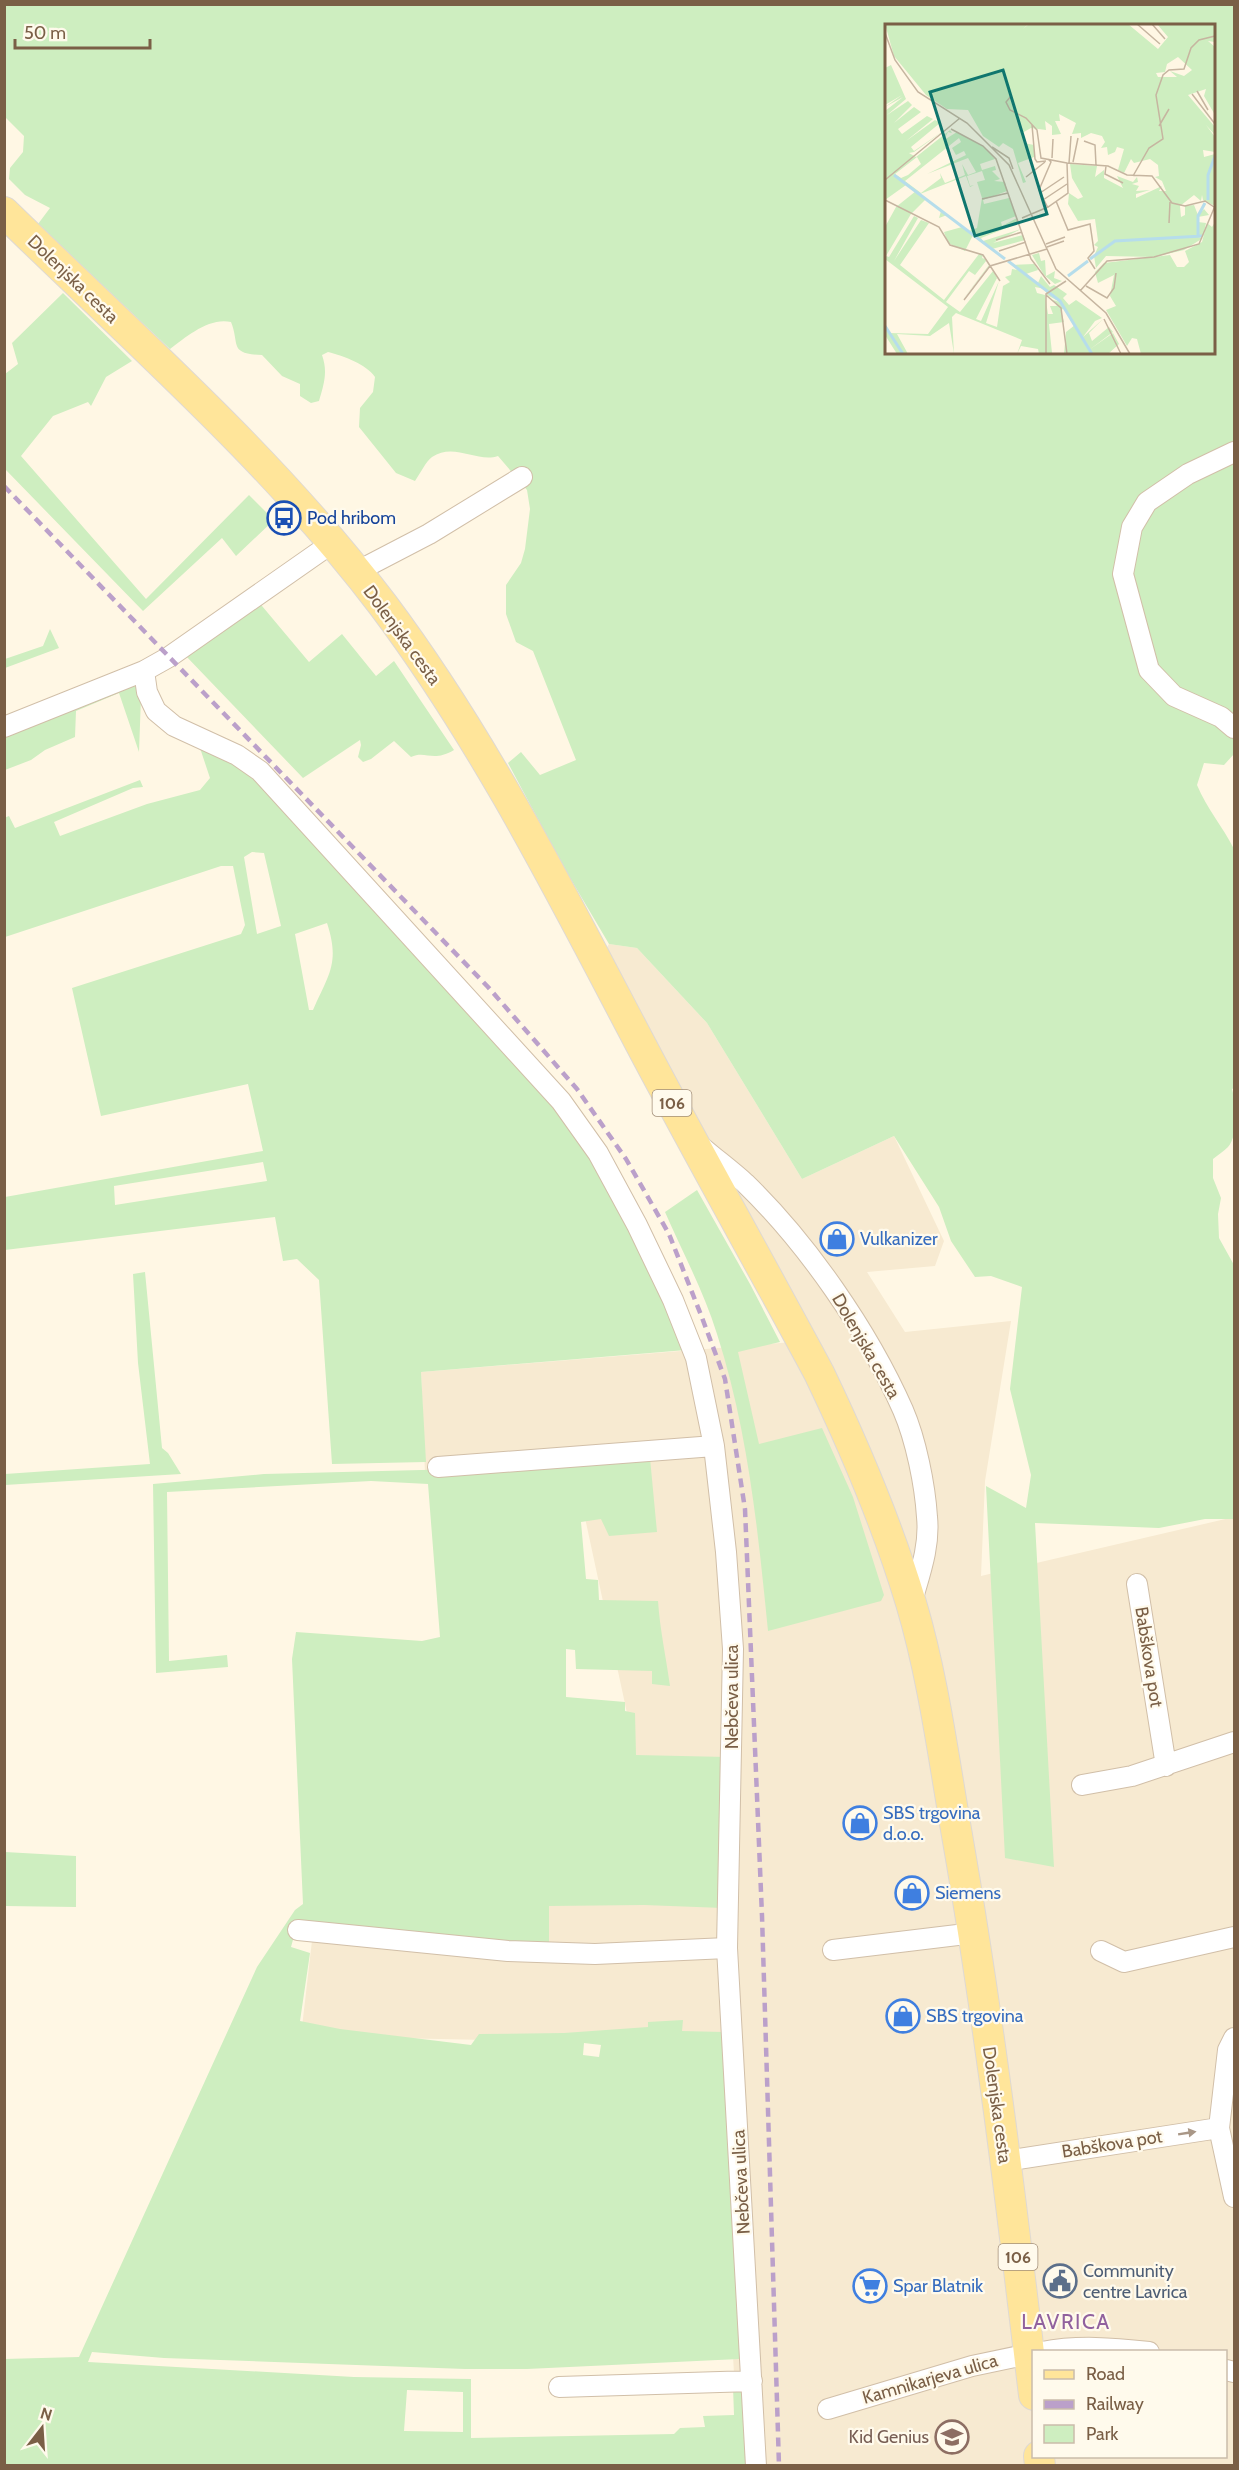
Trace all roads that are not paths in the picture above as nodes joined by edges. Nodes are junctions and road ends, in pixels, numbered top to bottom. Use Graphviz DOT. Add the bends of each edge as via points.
graph roads {
  1 [pos="4,212"];
  2 [pos="1234,452"];
  3 [pos="522,477"];
  4 [pos="332,543"];
  5 [pos="356,572"];
  6 [pos="144,671"];
  7 [pos="4,727"];
  8 [pos="1234,728"];
  9 [pos="691,1138"];
  10 [pos="714,1446"];
  11 [pos="438,1467"];
  12 [pos="1137,1584"];
  13 [pos="911,1604"];
  14 [pos="1234,1743"];
  15 [pos="1166,1766"];
  16 [pos="1082,1785"];
  17 [pos="298,1930"];
  18 [pos="974,1933"];
  19 [pos="1234,1937"];
  20 [pos="727,1948"];
  21 [pos="833,1950"];
  22 [pos="1101,1951"];
  23 [pos="1234,2038"];
  24 [pos="1227,2103"];
  25 [pos="1219,2128"];
  26 [pos="1005,2161"];
  27 [pos="1234,2197"];
  28 [pos="1035,2350"];
  29 [pos="1055,2350"];
  30 [pos="1130,2350"];
  31 [pos="1032,2354"];
  32 [pos="752,2381"];
  33 [pos="559,2387"];
  34 [pos="828,2409"];
  35 [pos="756,2466"];
  1 -- 4 [label="main road, Dolenjska cesta / 106" via="216,417"];
  2 -- 8 [label="street" via="1188,474 1147,502 1132,527 1122,574 1149,670 1174,696 1221,717"];
  3 -- 5 [label="street" via="429,534"];
  4 -- 5 [label="main road, Dolenjska cesta / 106"];
  4 -- 6 [label="street" via="170,657"];
  5 -- 9 [label="main road, Dolenjska cesta / 106" via="426,665 469,732"];
  6 -- 7 [label="street"];
  6 -- 10 [label="street, Nebčeva ulica" via="147,692 156,711 174,726 237,755 260,771 561,1101 598,1153 651,1253 696,1358"];
  9 -- 13 [label="main road, Dolenjska cesta / 106" via="819,1373 855,1448"];
  9 -- 13 [label="street, Dolenjska cesta" via="744,1182 784,1224 832,1287 880,1363 904,1413 928,1517 926,1551"];
  10 -- 11 [label="street"];
  10 -- 20 [label="street, Nebčeva ulica" via="732,1649"];
  12 -- 15 [label="street, Babškova pot"];
  13 -- 18 [label="main road, Dolenjska cesta / 106" via="928,1671"];
  14 -- 15 [label="street"];
  15 -- 16 [label="street"];
  17 -- 20 [label="street" via="508,1951 596,1954"];
  18 -- 21 [label="street"];
  18 -- 26 [label="main road, Dolenjska cesta / 106"];
  19 -- 22 [label="street" via="1124,1962"];
  20 -- 32 [label="street, Nebčeva ulica"];
  23 -- 24 [label="street" via="1228,2050"];
  24 -- 25 [label="street"];
  26 -- 25 [label="street, Babškova pot, one-way"];
  25 -- 27 [label="street"];
  26 -- 28 [label="main road, Dolenjska cesta / 106"];
  29 -- 30 [label="street, Kamnikarjeva ulica"];
  31 -- 34 [label="street, Kamnikarjeva ulica" via="972,2366"];
  32 -- 33 [label="street"];
  32 -- 35 [label="street, Nebčeva ulica"];
}
